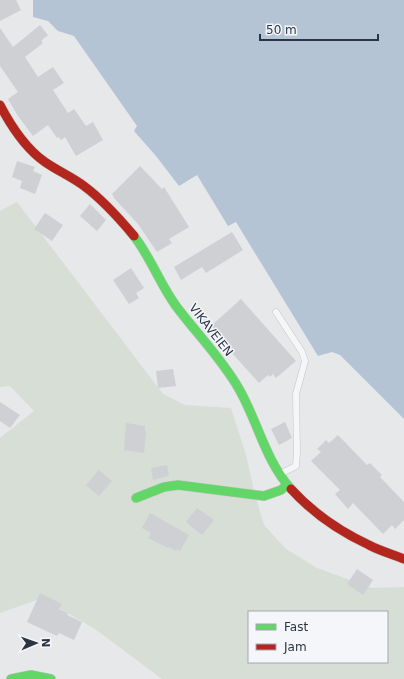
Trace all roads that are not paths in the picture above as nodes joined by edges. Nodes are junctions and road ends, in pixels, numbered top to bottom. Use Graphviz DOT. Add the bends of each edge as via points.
graph roads {
  1 [pos="0,105"];
  2 [pos="276,312"];
  3 [pos="278,474"];
  4 [pos="287,485"];
  5 [pos="136,498"];
  6 [pos="404,559"];
  7 [pos="11,679"];
  8 [pos="51,679"];
  1 -- 3 [label="main road, VIKAVEIEN" via="29,147 89,191 120,219 135,237 168,294 230,376"];
  2 -- 3 [label="lane" via="302,352 305,361 296,394 296,466"];
  3 -- 4 [label="main road, VIKAVEIEN"];
  4 -- 5 [label="main road" via="264,496 178,485 164,487"];
  4 -- 6 [label="main road, VIKAVEIEN" via="303,502 334,524 367,544"];
  7 -- 8 [label="main road" via="31,675"];
}
